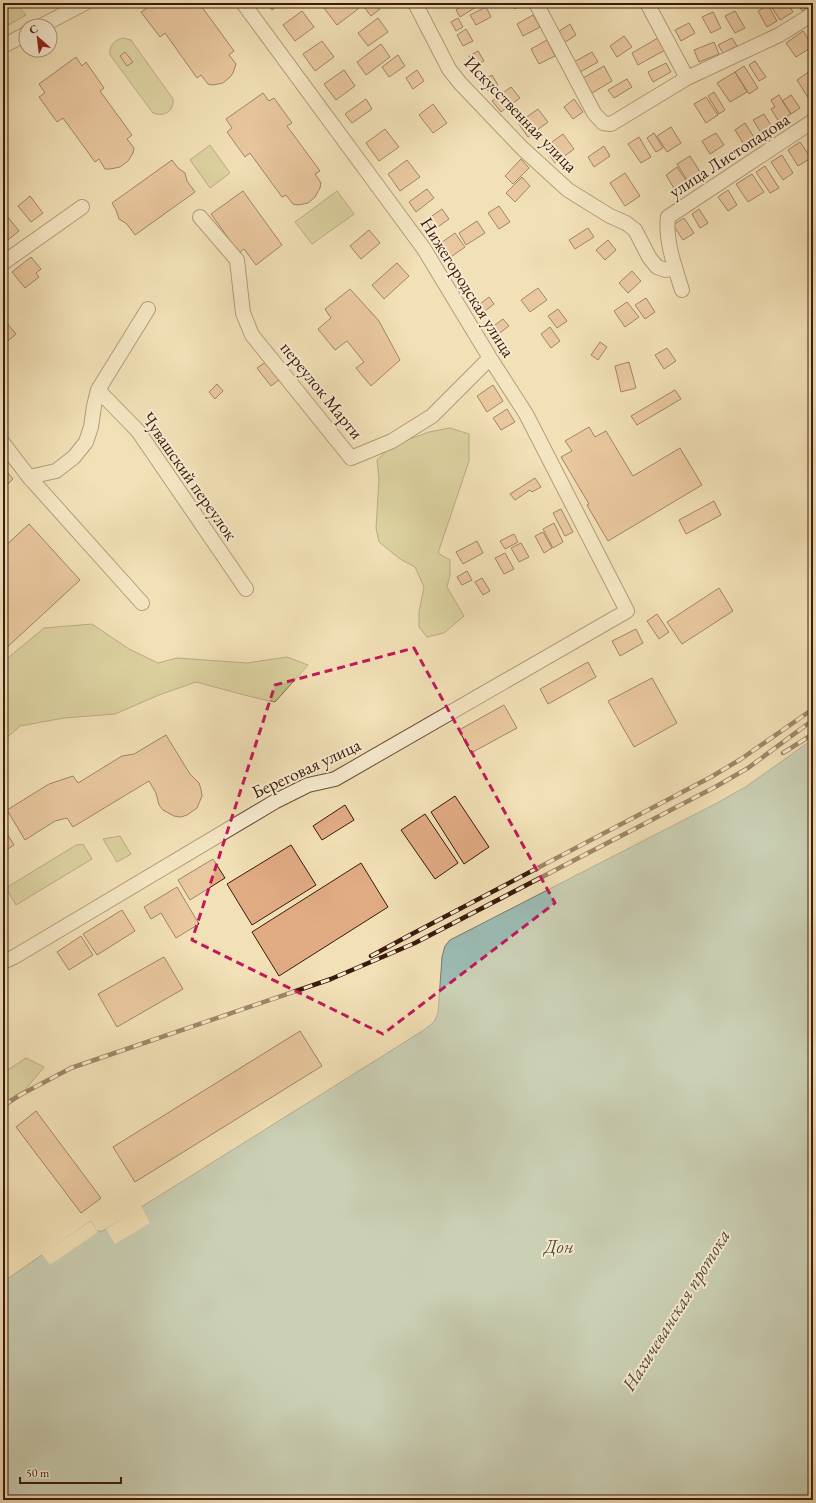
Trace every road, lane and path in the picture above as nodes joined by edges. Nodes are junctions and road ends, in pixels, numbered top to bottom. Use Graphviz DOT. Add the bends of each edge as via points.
graph roads {
  1 [pos="85,3"];
  2 [pos="243,3"];
  3 [pos="415,3"];
  4 [pos="536,3"];
  5 [pos="647,3"];
  6 [pos="813,14"];
  7 [pos="56,18"];
  8 [pos="18,38"];
  9 [pos="3,46"];
  10 [pos="687,78"];
  11 [pos="813,121"];
  12 [pos="82,207"];
  13 [pos="200,217"];
  14 [pos="3,263"];
  15 [pos="675,268"];
  16 [pos="682,290"];
  17 [pos="148,309"];
  18 [pos="490,358"];
  19 [pos="98,390"];
  20 [pos="3,443"];
  21 [pos="29,477"];
  22 [pos="246,589"];
  23 [pos="142,603"];
  24 [pos="627,611"];
  25 [pos="3,962"];
  1 -- 7 [label="street"];
  2 -- 18 [label="street, Нижегородская улица" via="424,249"];
  3 -- 15 [label="street, Искусственная улица" via="449,69 522,148 568,190 635,230 656,267 666,270"];
  4 -- 10 [label="street" via="594,113 603,123 611,124"];
  5 -- 10 [label="street"];
  6 -- 10 [label="street" via="779,35"];
  8 -- 9 [label="street"];
  11 -- 15 [label="street, улица Листопадова" via="668,217 666,228"];
  12 -- 14 [label="street"];
  13 -- 18 [label="street, переулок Марти" via="237,260 243,313 252,335 351,458 392,441 432,416"];
  15 -- 16 [label="street, улица Листопадова"];
  17 -- 19 [label="street"];
  18 -- 24 [label="street, Нижегородская улица" via="526,414"];
  19 -- 21 [label="street" via="92,427 86,442 74,457 56,471"];
  19 -- 22 [label="street, Чувашский переулок" via="138,431"];
  20 -- 21 [label="street"];
  21 -- 23 [label="street"];
  24 -- 25 [label="street, Береговая улица" via="335,779 308,786 276,801"];
}
